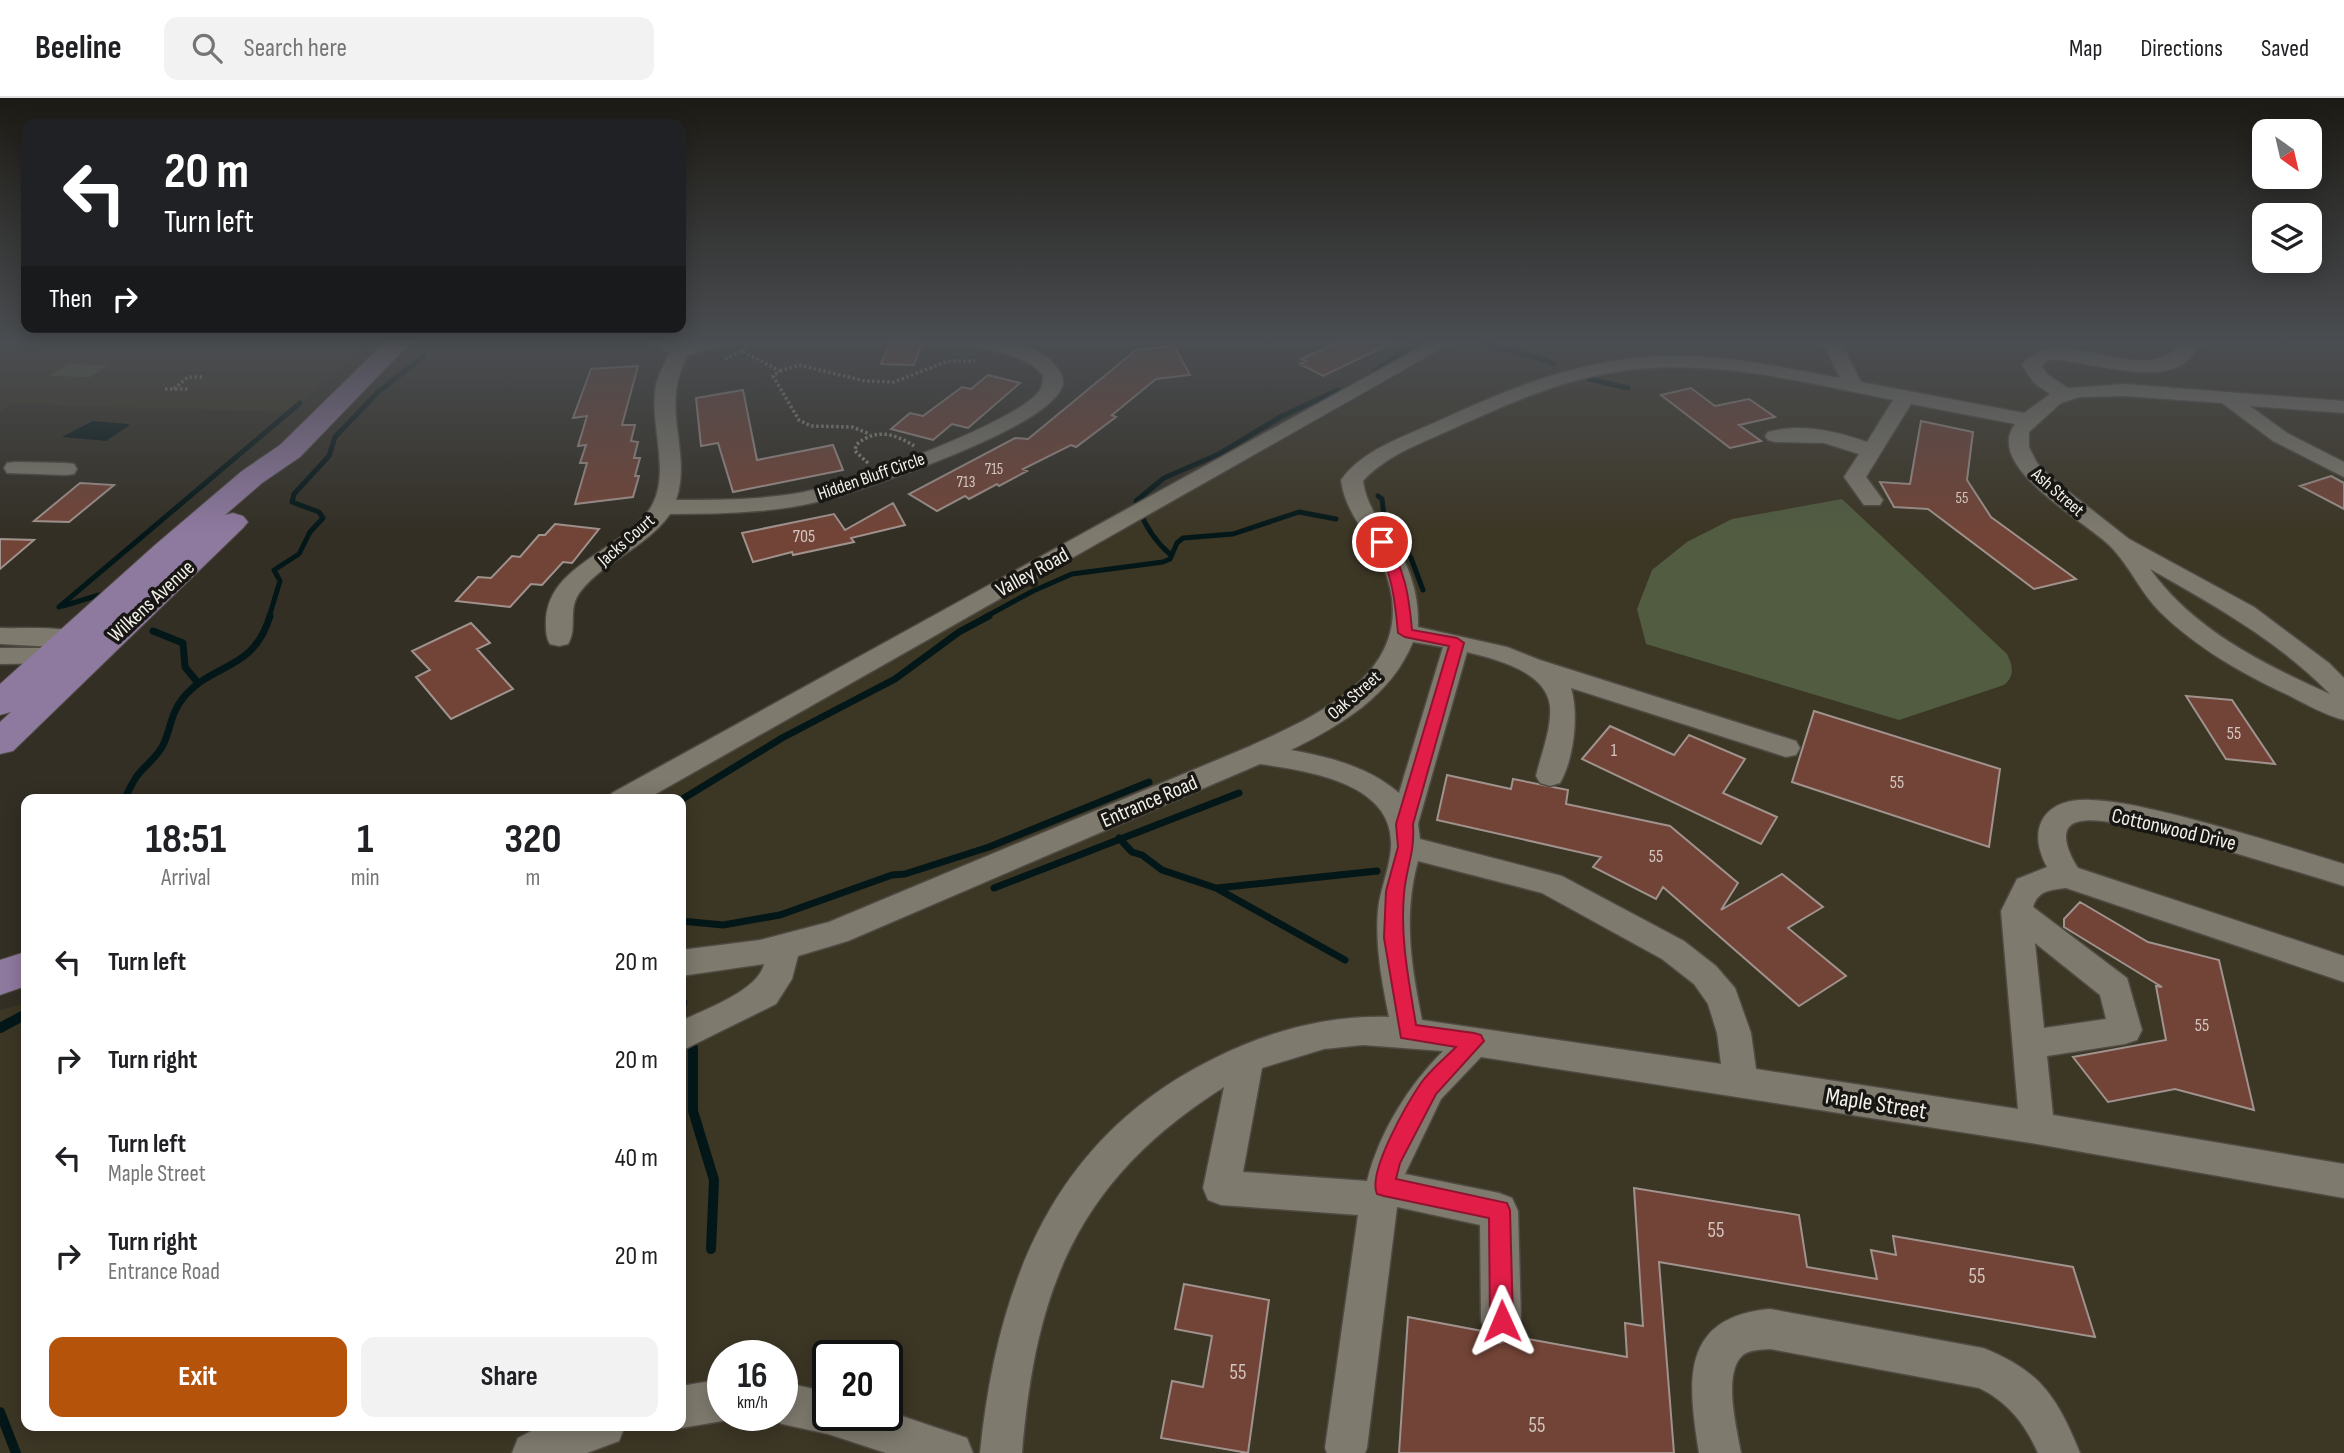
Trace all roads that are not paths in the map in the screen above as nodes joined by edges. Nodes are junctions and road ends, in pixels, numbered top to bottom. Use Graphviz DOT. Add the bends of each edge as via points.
graph roads {
  1 [pos="335,406"];
  2 [pos="663,406"];
  3 [pos="1033,406"];
  4 [pos="1329,406"];
  5 [pos="1493,406"];
  6 [pos="1899,406"];
  7 [pos="1954,406"];
  8 [pos="2047,406"];
  9 [pos="2238,406"];
  10 [pos="2028,420"];
  11 [pos="1775,436"];
  12 [pos="1871,451"];
  13 [pos="15,468"];
  14 [pos="66,469"];
  15 [pos="2344,471"];
  16 [pos="1872,500"];
  17 [pos="663,507"];
  18 [pos="2121,544"];
  19 [pos="1405,633"];
  20 [pos="0,636"];
  21 [pos="559,638"];
  22 [pos="1457,643"];
  23 [pos="74,648"];
  24 [pos="0,656"];
  25 [pos="1531,666"];
  26 [pos="2344,693"];
  27 [pos="0,704"];
  28 [pos="2344,711"];
  29 [pos="0,742"];
  30 [pos="1786,748"];
  31 [pos="1258,754"];
  32 [pos="1550,776"];
  33 [pos="633,794"];
  34 [pos="1405,836"];
  35 [pos="2344,875"];
  36 [pos="2067,876"];
  37 [pos="2016,911"];
  38 [pos="783,949"];
  39 [pos="686,963"];
  40 [pos="2344,969"];
  41 [pos="1408,1032"];
  42 [pos="686,1034"];
  43 [pos="1474,1041"];
  44 [pos="2028,1045"];
  45 [pos="1247,1059"];
  46 [pos="1740,1081"];
  47 [pos="2037,1128"];
  48 [pos="2344,1181"];
  49 [pos="1383,1193"];
  50 [pos="1502,1321"];
  51 [pos="707,1403"];
  52 [pos="686,1406"];
  53 [pos="589,1431"];
  54 [pos="883,1431"];
  55 [pos="1346,1448"];
  56 [pos="533,1453"];
  57 [pos="952,1453"];
  58 [pos="1001,1453"];
  59 [pos="1720,1453"];
  60 [pos="2059,1453"];
  1 -- 23 [label="main road, Wilkens Avenue" via="290,451 252,477"];
  2 -- 17 [label="street, Jacks Court" via="670,476"];
  3 -- 17 [label="street, Hidden Bluff Circle" via="928,457 844,488 775,504"];
  4 -- 33 [label="street, Valley Road"];
  5 -- 19 [label="street" via="1377,458 1353,480 1359,509 1395,566"];
  6 -- 12 [label="street"];
  7 -- 10 [label="street"];
  8 -- 10 [label="street"];
  9 -- 15 [label="street" via="2280,437"];
  10 -- 18 [label="street, Ash Street" via="2019,432 2026,464"];
  11 -- 12 [label="street" via="1806,433 1838,438"];
  12 -- 16 [label="street" via="1854,477"];
  13 -- 14 [label="street"];
  17 -- 21 [label="street, Jacks Court" via="563,597"];
  18 -- 26 [label="street, Ash Street" via="2245,612"];
  18 -- 28 [label="street, Ash Street" via="2161,601 2220,651"];
  19 -- 22 [label="street"];
  19 -- 31 [label="street, Oak Street" via="1393,658 1345,708"];
  20 -- 23 [label="street"];
  22 -- 25 [label="street"];
  22 -- 34 [label="street"];
  23 -- 24 [label="street"];
  23 -- 27 [label="main road, Wilkens Avenue"];
  23 -- 29 [label="main road, Wilkens Avenue"];
  25 -- 30 [label="street"];
  25 -- 32 [label="street" via="1559,690 1563,705"];
  31 -- 34 [label="street" via="1299,760 1361,781 1396,808"];
  31 -- 38 [label="street, Entrance Road" via="895,909"];
  34 -- 41 [label="street" via="1395,891 1393,938"];
  34 -- 46 [label="street" via="1551,884 1673,950 1705,975 1723,998 1734,1034"];
  35 -- 36 [label="street, Cottonwood Drive" via="2232,841 2129,815 2094,811 2069,812 2056,823 2050,839 2053,856"];
  36 -- 37 [label="street" via="2036,880 2020,894"];
  36 -- 40 [label="street"];
  37 -- 44 [label="street"];
  37 -- 44 [label="street" via="2115,988 2125,1030"];
  38 -- 39 [label="street, Entrance Road"];
  38 -- 42 [label="street" via="774,986"];
  41 -- 43 [label="street, Maple Street"];
  41 -- 45 [label="street, Maple Street" via="1320,1036"];
  43 -- 46 [label="street, Maple Street"];
  43 -- 49 [label="street" via="1429,1088 1390,1162"];
  44 -- 47 [label="street"];
  45 -- 49 [label="street" via="1221,1188"];
  45 -- 58 [label="street, Maple Street" via="1172,1101 1130,1137 1082,1191 1036,1279 1006,1389"];
  46 -- 47 [label="street, Maple Street"];
  47 -- 48 [label="street, Maple Street"];
  49 -- 50 [label="street" via="1499,1210"];
  49 -- 55 [label="street" via="1375,1222"];
  51 -- 52 [label="street"];
  53 -- 56 [label="street"];
  54 -- 57 [label="street"];
  59 -- 60 [label="street" via="1712,1393 1714,1365 1724,1346 1742,1334 1770,1329 1983,1368 2010,1380 2030,1399"];
}
